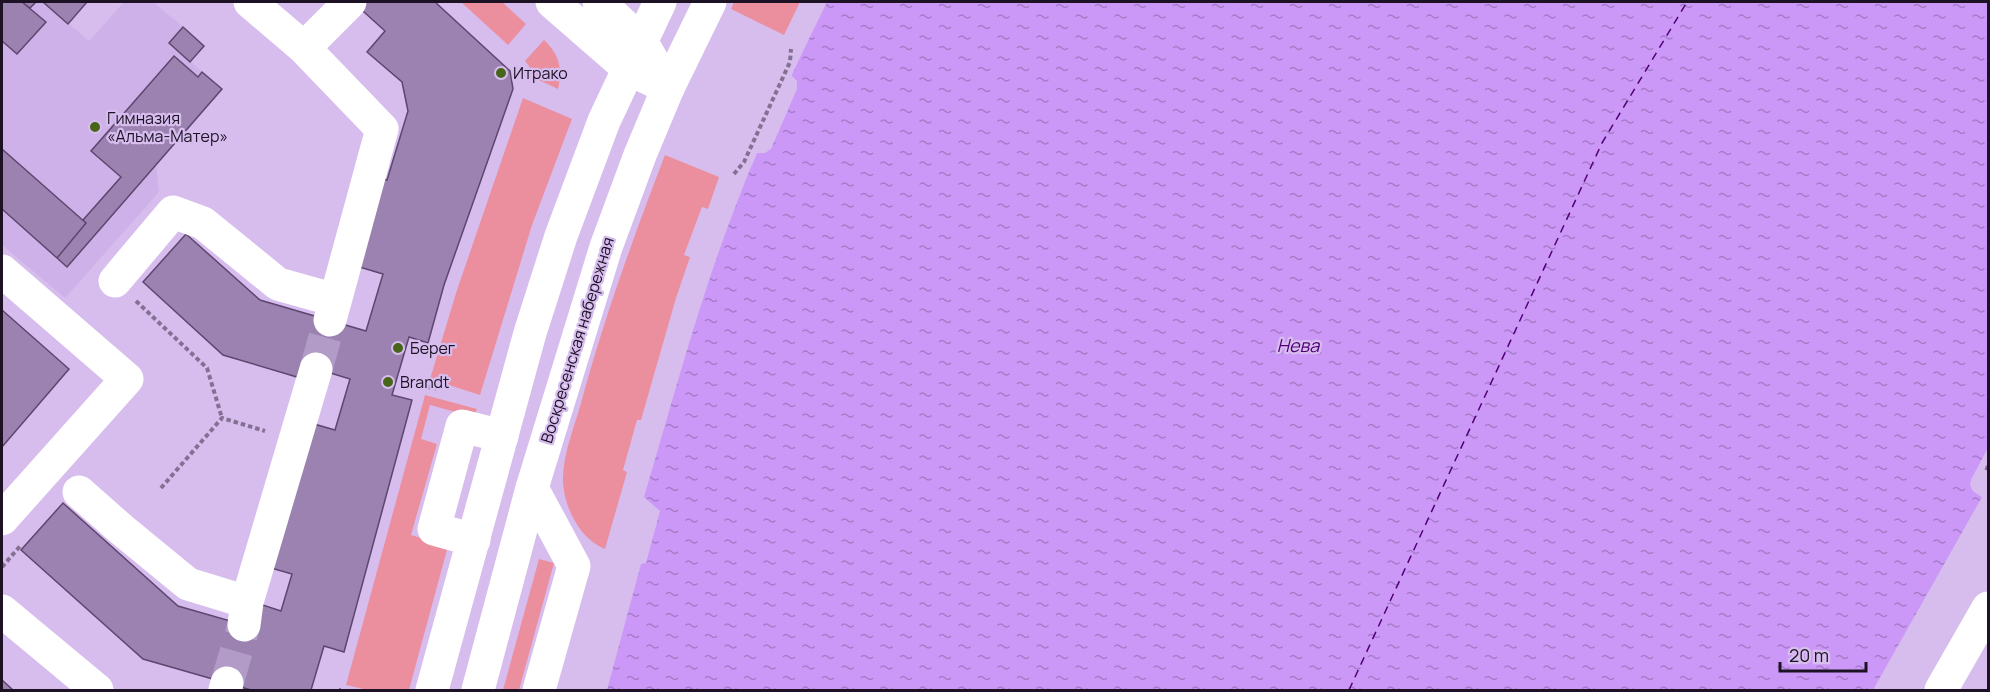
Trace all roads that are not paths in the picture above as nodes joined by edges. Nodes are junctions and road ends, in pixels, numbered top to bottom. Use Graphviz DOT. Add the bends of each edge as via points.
graph roads {
  1 [pos="250,2"];
  2 [pos="350,2"];
  3 [pos="552,2"];
  4 [pos="599,2"];
  5 [pos="660,2"];
  6 [pos="710,2"];
  7 [pos="304,48"];
  8 [pos="635,55"];
  9 [pos="668,88"];
  10 [pos="2,271"];
  11 [pos="115,281"];
  12 [pos="316,369"];
  13 [pos="532,488"];
  14 [pos="80,492"];
  15 [pos="14,529"];
  16 [pos="1989,608"];
  17 [pos="2,610"];
  18 [pos="97,690"];
  19 [pos="432,690"];
  20 [pos="478,690"];
  21 [pos="539,690"];
  22 [pos="1941,690"];
  1 -- 7 [label="main road"];
  2 -- 7 [label="main road"];
  3 -- 8 [label="main road"];
  4 -- 8 [label="main road"];
  5 -- 8 [label="main road"];
  6 -- 9 [label="main road, Воскресенская набережная"];
  7 -- 11 [label="main road" via="382,129 332,310 278,284 203,223 173,213"];
  8 -- 9 [label="main road"];
  8 -- 19 [label="main road" via="604,121 561,236 530,333"];
  9 -- 13 [label="main road, Воскресенская набережная" via="606,247"];
  10 -- 15 [label="main road" via="127,379"];
  12 -- 14 [label="main road" via="245,614 188,584"];
  13 -- 20 [label="main road, Воскресенская набережная"];
  13 -- 21 [label="main road" via="574,566"];
  16 -- 22 [label="main road"];
  17 -- 18 [label="main road"];
}
